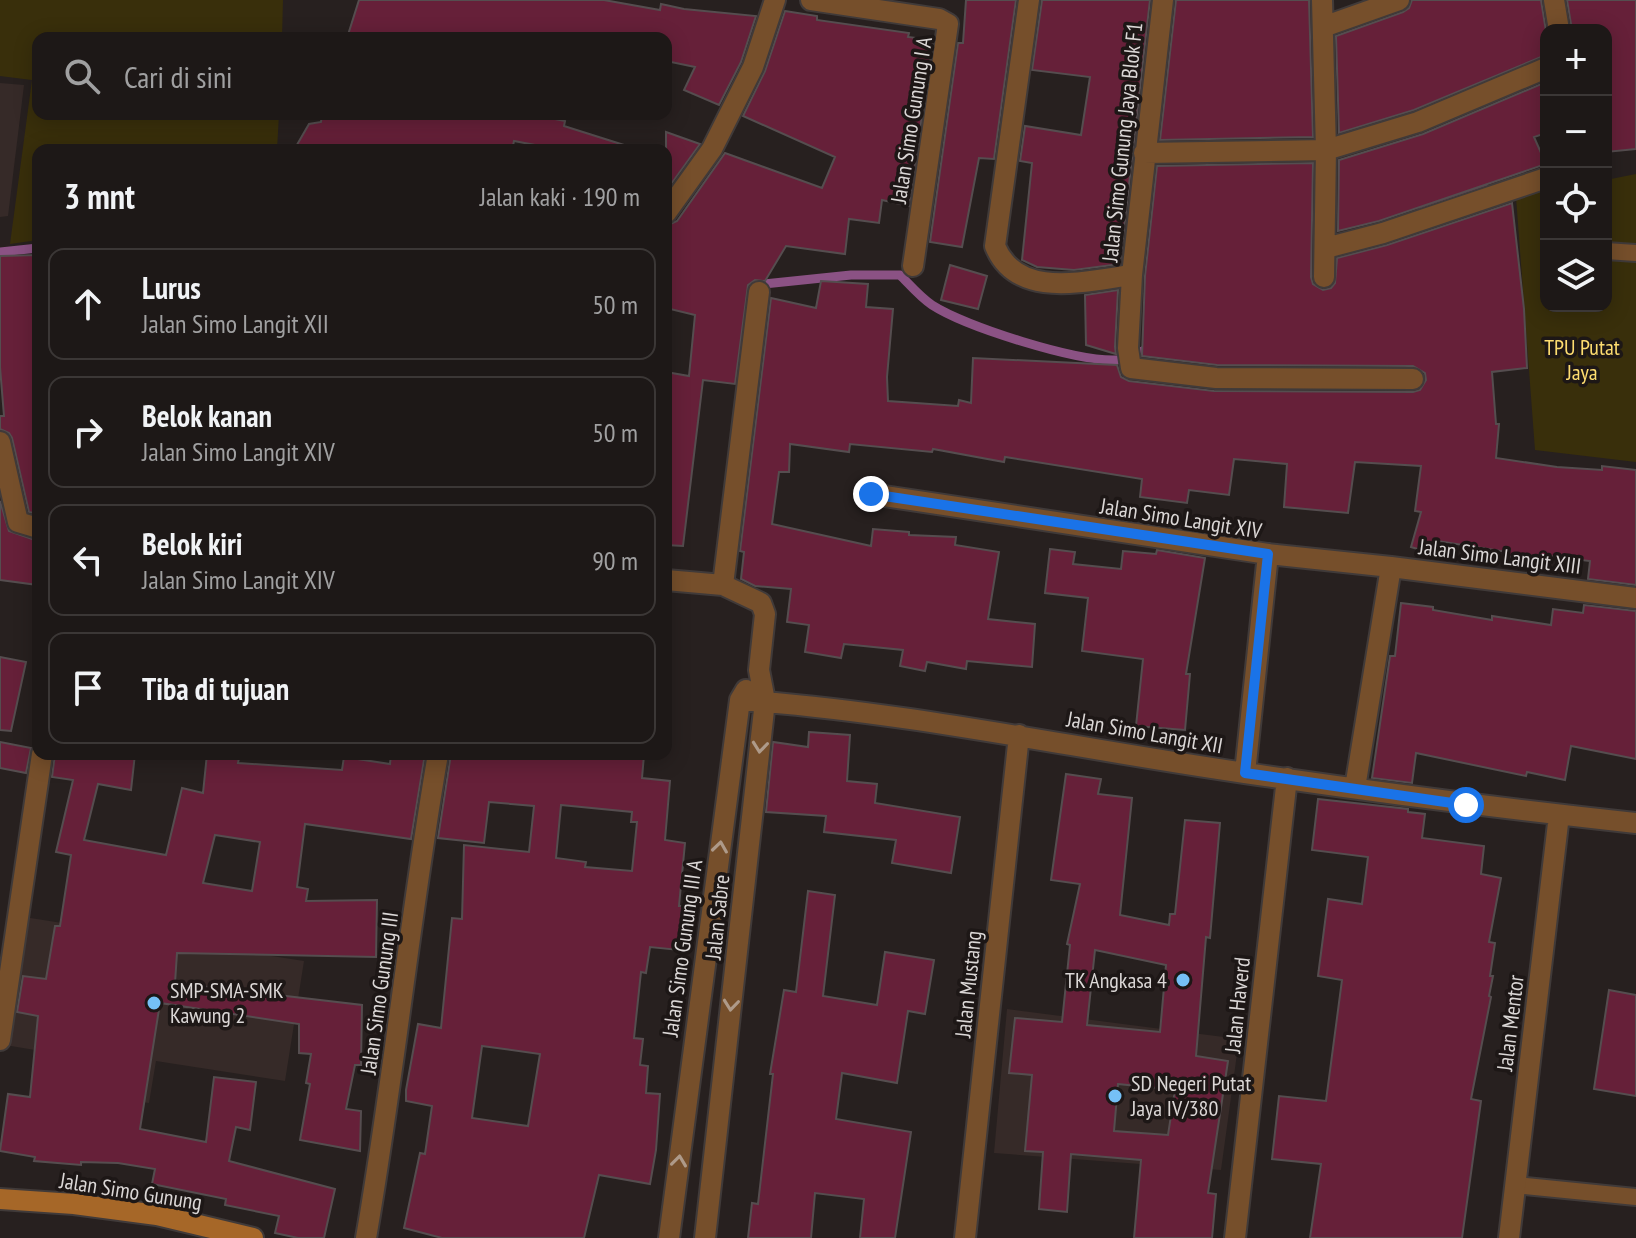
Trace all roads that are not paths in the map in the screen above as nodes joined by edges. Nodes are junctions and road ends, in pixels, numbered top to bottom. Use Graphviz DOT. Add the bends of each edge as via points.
graph roads {
  1 [pos="775,0"];
  2 [pos="811,0"];
  3 [pos="1029,0"];
  4 [pos="1163,0"];
  5 [pos="1322,0"];
  6 [pos="1399,0"];
  7 [pos="1554,0"];
  8 [pos="1558,24"];
  9 [pos="1323,27"];
  10 [pos="1540,71"];
  11 [pos="1326,150"];
  12 [pos="1144,153"];
  13 [pos="1540,180"];
  14 [pos="672,205"];
  15 [pos="1326,248"];
  16 [pos="1612,251"];
  17 [pos="1636,253"];
  18 [pos="913,266"];
  19 [pos="1132,275"];
  20 [pos="1324,277"];
  21 [pos="759,292"];
  22 [pos="1413,379"];
  23 [pos="0,442"];
  24 [pos="871,494"];
  25 [pos="32,526"];
  26 [pos="1268,554"];
  27 [pos="1391,567"];
  28 [pos="672,581"];
  29 [pos="723,585"];
  30 [pos="1636,598"];
  31 [pos="759,670"];
  32 [pos="740,700"];
  33 [pos="765,701"];
  34 [pos="1019,735"];
  35 [pos="41,760"];
  36 [pos="437,760"];
  37 [pos="1245,773"];
  38 [pos="1287,778"];
  39 [pos="1355,788"];
  40 [pos="1559,815"];
  41 [pos="1636,823"];
  42 [pos="0,1040"];
  43 [pos="1515,1185"];
  44 [pos="1636,1197"];
  45 [pos="0,1199"];
  46 [pos="253,1238"];
  47 [pos="366,1238"];
  48 [pos="669,1238"];
  49 [pos="705,1238"];
  50 [pos="965,1238"];
  51 [pos="1235,1238"];
  52 [pos="1509,1238"];
  1 -- 14 [label="street" via="753,67 712,149"];
  2 -- 18 [label="street, Jalan Simo Gunung I A" via="948,24"];
  3 -- 19 [label="street, Jalan Simo Gunung Jaya Blok F1" via="995,246 1001,262 1023,277 1058,284"];
  4 -- 12 [label="street, Jalan Simo Gunung Jaya Blok F1"];
  5 -- 9 [label="street"];
  6 -- 9 [label="street"];
  7 -- 8 [label="street"];
  9 -- 11 [label="street"];
  10 -- 11 [label="street" via="1418,122"];
  11 -- 12 [label="street"];
  11 -- 15 [label="street"];
  12 -- 19 [label="street, Jalan Simo Gunung Jaya Blok F1"];
  13 -- 15 [label="street"];
  15 -- 20 [label="street"];
  16 -- 17 [label="lane"];
  19 -- 22 [label="street" via="1131,368 1216,378"];
  21 -- 29 [label="street"];
  23 -- 25 [label="street" via="15,515 18,522"];
  24 -- 26 [label="street, Jalan Simo Langit XIV"];
  26 -- 27 [label="street"];
  26 -- 37 [label="street, Jalan Simo Langit XIV"];
  27 -- 30 [label="street, Jalan Simo Langit XIII"];
  27 -- 39 [label="street, Jalan Simo Langit XIII"];
  28 -- 29 [label="street"];
  29 -- 31 [label="street, Jalan Sabre" via="761,603 765,614"];
  31 -- 32 [label="street, Jalan Simo Gunung III A"];
  31 -- 33 [label="street, Jalan Sabre"];
  32 -- 33 [label="street, Jalan Simo Langit XII"];
  48 -- 32 [label="street, Jalan Simo Gunung III A, one-way"];
  33 -- 34 [label="street, Jalan Simo Langit XII"];
  33 -- 49 [label="street, Jalan Sabre, one-way"];
  34 -- 37 [label="street, Jalan Simo Langit XII"];
  34 -- 50 [label="street, Jalan Mustang"];
  35 -- 42 [label="street"];
  36 -- 47 [label="street, Jalan Simo Gunung III"];
  37 -- 38 [label="street, Jalan Simo Langit XII"];
  38 -- 39 [label="street, Jalan Simo Langit XII"];
  38 -- 51 [label="street, Jalan Haverd"];
  39 -- 40 [label="street, Jalan Simo Langit XII"];
  40 -- 41 [label="street, Jalan Simo Langit XII"];
  40 -- 43 [label="street, Jalan Mentor"];
  43 -- 44 [label="lane"];
  43 -- 52 [label="street, Jalan Mentor"];
  45 -- 46 [label="main road, Jalan Simo Gunung" via="157,1215"];
}
